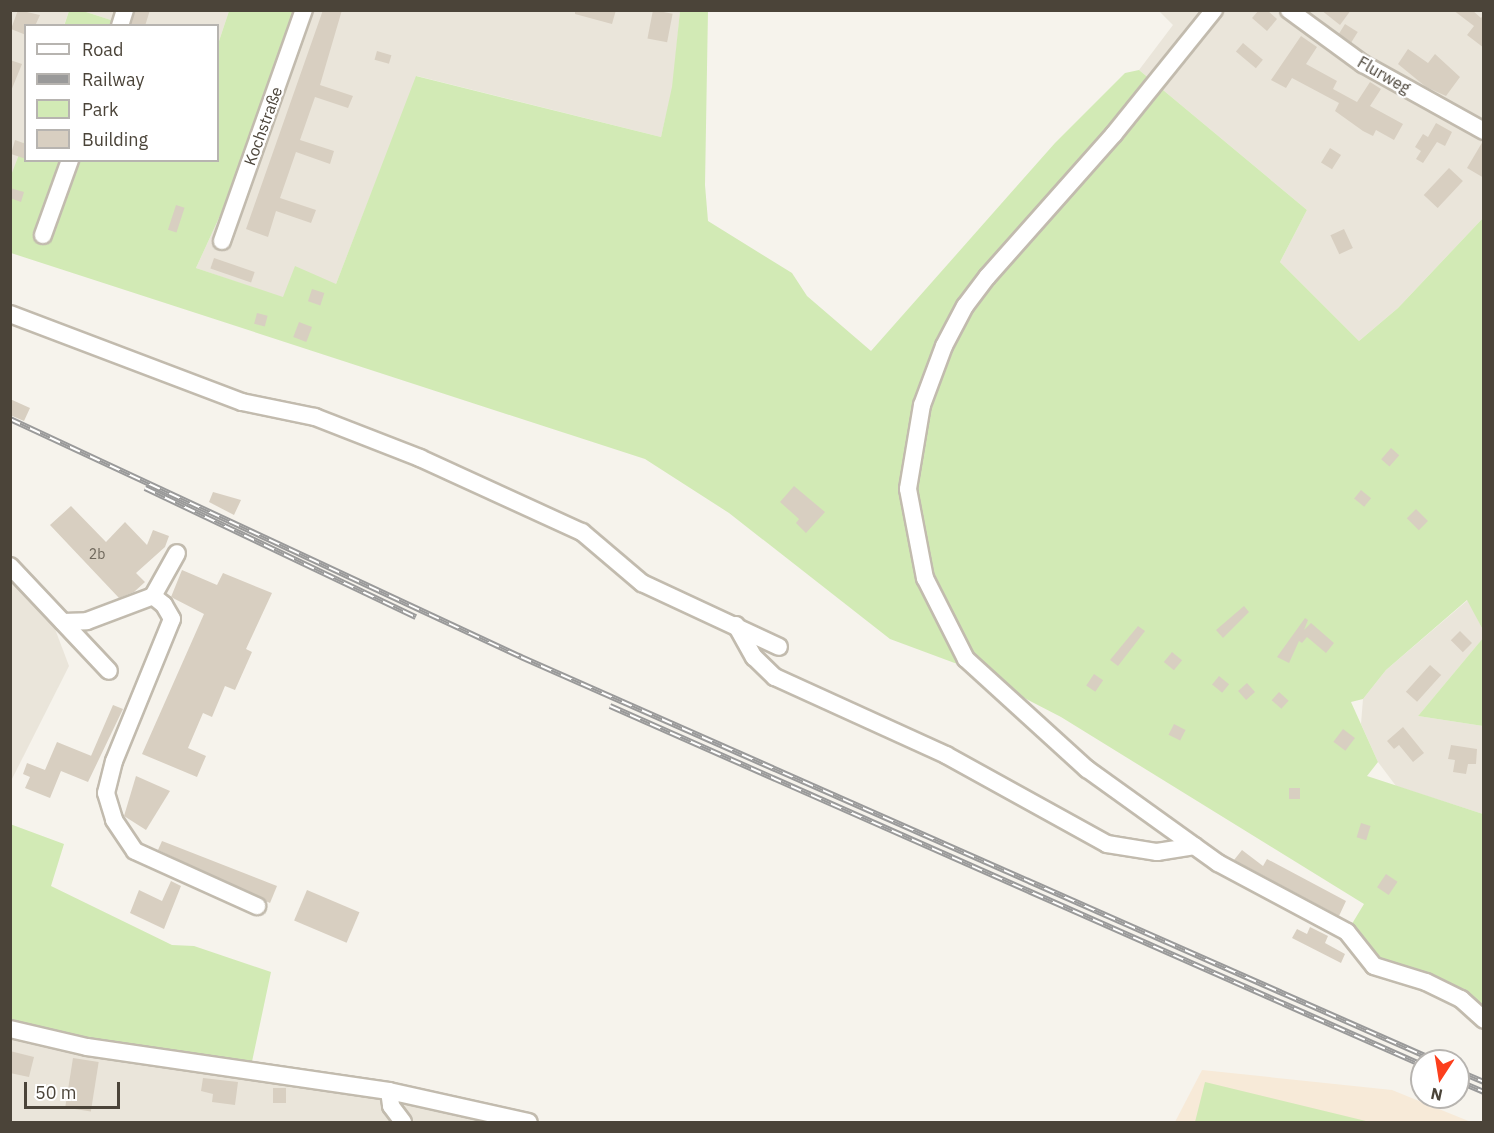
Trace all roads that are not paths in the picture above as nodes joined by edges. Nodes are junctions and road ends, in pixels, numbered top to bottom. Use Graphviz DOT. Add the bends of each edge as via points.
graph roads {
  1 [pos="304,10"];
  2 [pos="1214,10"];
  3 [pos="1289,10"];
  4 [pos="1484,131"];
  5 [pos="69,162"];
  6 [pos="43,235"];
  7 [pos="222,241"];
  8 [pos="10,314"];
  9 [pos="177,553"];
  10 [pos="10,566"];
  11 [pos="153,596"];
  12 [pos="63,622"];
  13 [pos="736,625"];
  14 [pos="779,646"];
  15 [pos="109,671"];
  16 [pos="1195,846"];
  17 [pos="257,906"];
  18 [pos="1484,1020"];
  19 [pos="10,1029"];
  20 [pos="389,1091"];
  21 [pos="403,1122"];
  22 [pos="529,1122"];
  1 -- 7 [label="street, Kochstraße"];
  2 -- 16 [label="street" via="1114,134 965,306 944,346 922,405 908,489 925,578 966,659 1087,769"];
  3 -- 4 [label="street, Flurweg" via="1363,64"];
  5 -- 6 [label="street"];
  8 -- 13 [label="street" via="242,402 315,417 420,458 582,532 642,583"];
  9 -- 11 [label="street"];
  10 -- 12 [label="street"];
  11 -- 12 [label="street" via="97,618"];
  11 -- 17 [label="street" via="172,619 114,761 106,793 114,820 135,851"];
  12 -- 15 [label="street"];
  13 -- 14 [label="street"];
  13 -- 16 [label="street" via="754,657 775,677 946,755 1107,844 1157,852"];
  16 -- 18 [label="street" via="1218,863 1347,932 1374,966 1452,995"];
  19 -- 20 [label="street" via="111,1051"];
  20 -- 21 [label="street" via="391,1106"];
  20 -- 22 [label="street"];
}
